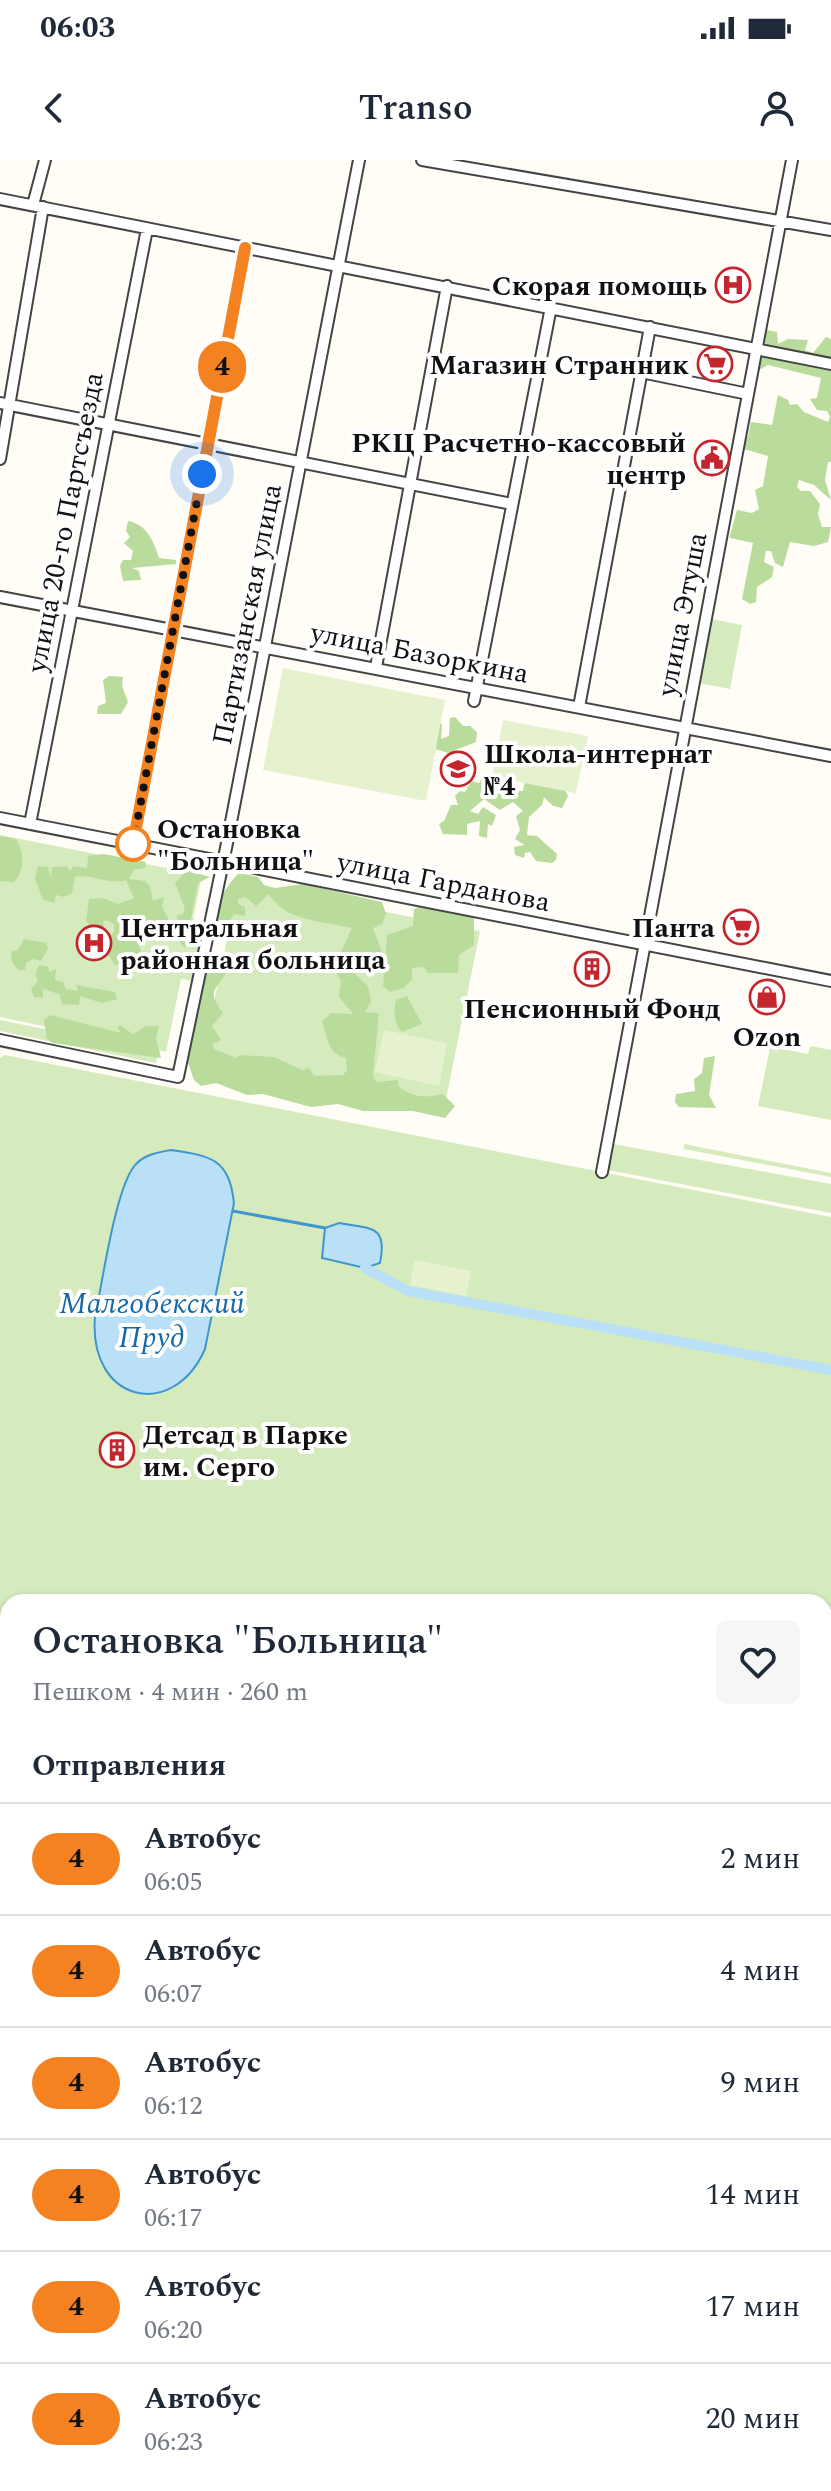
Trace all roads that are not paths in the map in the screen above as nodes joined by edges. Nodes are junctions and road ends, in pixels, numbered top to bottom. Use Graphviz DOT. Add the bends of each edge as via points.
graph roads {
  1 [pos="45,160"];
  2 [pos="359,160"];
  3 [pos="422,160"];
  4 [pos="792,160"];
  5 [pos="0,199"];
  6 [pos="38,206"];
  7 [pos="781,221"];
  8 [pos="147,229"];
  9 [pos="831,230"];
  10 [pos="245,248"];
  11 [pos="336,266"];
  12 [pos="447,286"];
  13 [pos="551,307"];
  14 [pos="650,327"];
  15 [pos="756,349"];
  16 [pos="831,364"];
  17 [pos="641,372"];
  18 [pos="748,394"];
  19 [pos="5,404"];
  20 [pos="106,424"];
  21 [pos="208,444"];
  22 [pos="0,459"];
  23 [pos="299,462"];
  24 [pos="409,484"];
  25 [pos="512,504"];
  26 [pos="0,597"];
  27 [pos="71,610"];
  28 [pos="173,630"];
  29 [pos="264,646"];
  30 [pos="376,667"];
  31 [pos="477,687"];
  32 [pos="474,701"];
  33 [pos="579,707"];
  34 [pos="683,728"];
  35 [pos="831,756"];
  36 [pos="0,818"];
  37 [pos="30,824"];
  38 [pos="133,844"];
  39 [pos="223,862"];
  40 [pos="642,944"];
  41 [pos="831,981"];
  42 [pos="0,1040"];
  43 [pos="602,1172"];
  1 -- 6 [label="street"];
  2 -- 11 [label="street, Партизанская улица"];
  3 -- 7 [label="street"];
  4 -- 7 [label="street, улица Этуша"];
  5 -- 6 [label="street"];
  6 -- 8 [label="street"];
  6 -- 19 [label="street"];
  7 -- 9 [label="street"];
  7 -- 15 [label="street, улица Этуша"];
  8 -- 10 [label="street"];
  8 -- 20 [label="street, улица 20-го Партсъезда"];
  10 -- 11 [label="street"];
  10 -- 21 [label="street"];
  11 -- 12 [label="street"];
  11 -- 23 [label="street, Партизанская улица"];
  12 -- 13 [label="street"];
  12 -- 24 [label="street"];
  13 -- 14 [label="street"];
  13 -- 25 [label="street"];
  14 -- 15 [label="street"];
  14 -- 17 [label="street"];
  15 -- 16 [label="street"];
  15 -- 18 [label="street, улица Этуша"];
  17 -- 18 [label="street"];
  17 -- 33 [label="street"];
  18 -- 34 [label="street, улица Этуша"];
  19 -- 20 [label="street"];
  19 -- 22 [label="street"];
  20 -- 21 [label="street"];
  20 -- 27 [label="street, улица 20-го Партсъезда"];
  21 -- 23 [label="street"];
  21 -- 28 [label="street"];
  23 -- 24 [label="street"];
  23 -- 29 [label="street, Партизанская улица"];
  24 -- 25 [label="street"];
  24 -- 30 [label="street"];
  25 -- 31 [label="street"];
  26 -- 27 [label="street, улица Базоркина"];
  27 -- 28 [label="street, улица Базоркина"];
  27 -- 37 [label="street, улица 20-го Партсъезда"];
  28 -- 29 [label="street, улица Базоркина"];
  28 -- 38 [label="street"];
  29 -- 30 [label="street, улица Базоркина"];
  29 -- 39 [label="street, Партизанская улица"];
  30 -- 31 [label="street, улица Базоркина"];
  31 -- 32 [label="street"];
  31 -- 33 [label="street, улица Базоркина"];
  33 -- 34 [label="street, улица Базоркина"];
  34 -- 35 [label="street, улица Базоркина"];
  34 -- 40 [label="street, улица Этуша"];
  36 -- 37 [label="street, улица Гарданова"];
  37 -- 38 [label="street, улица Гарданова"];
  38 -- 39 [label="street, улица Гарданова"];
  39 -- 40 [label="street, улица Гарданова"];
  39 -- 42 [label="street, Партизанская улица" via="178,1077"];
  40 -- 41 [label="street, улица Гарданова"];
  40 -- 43 [label="street, улица Этуша"];
}
